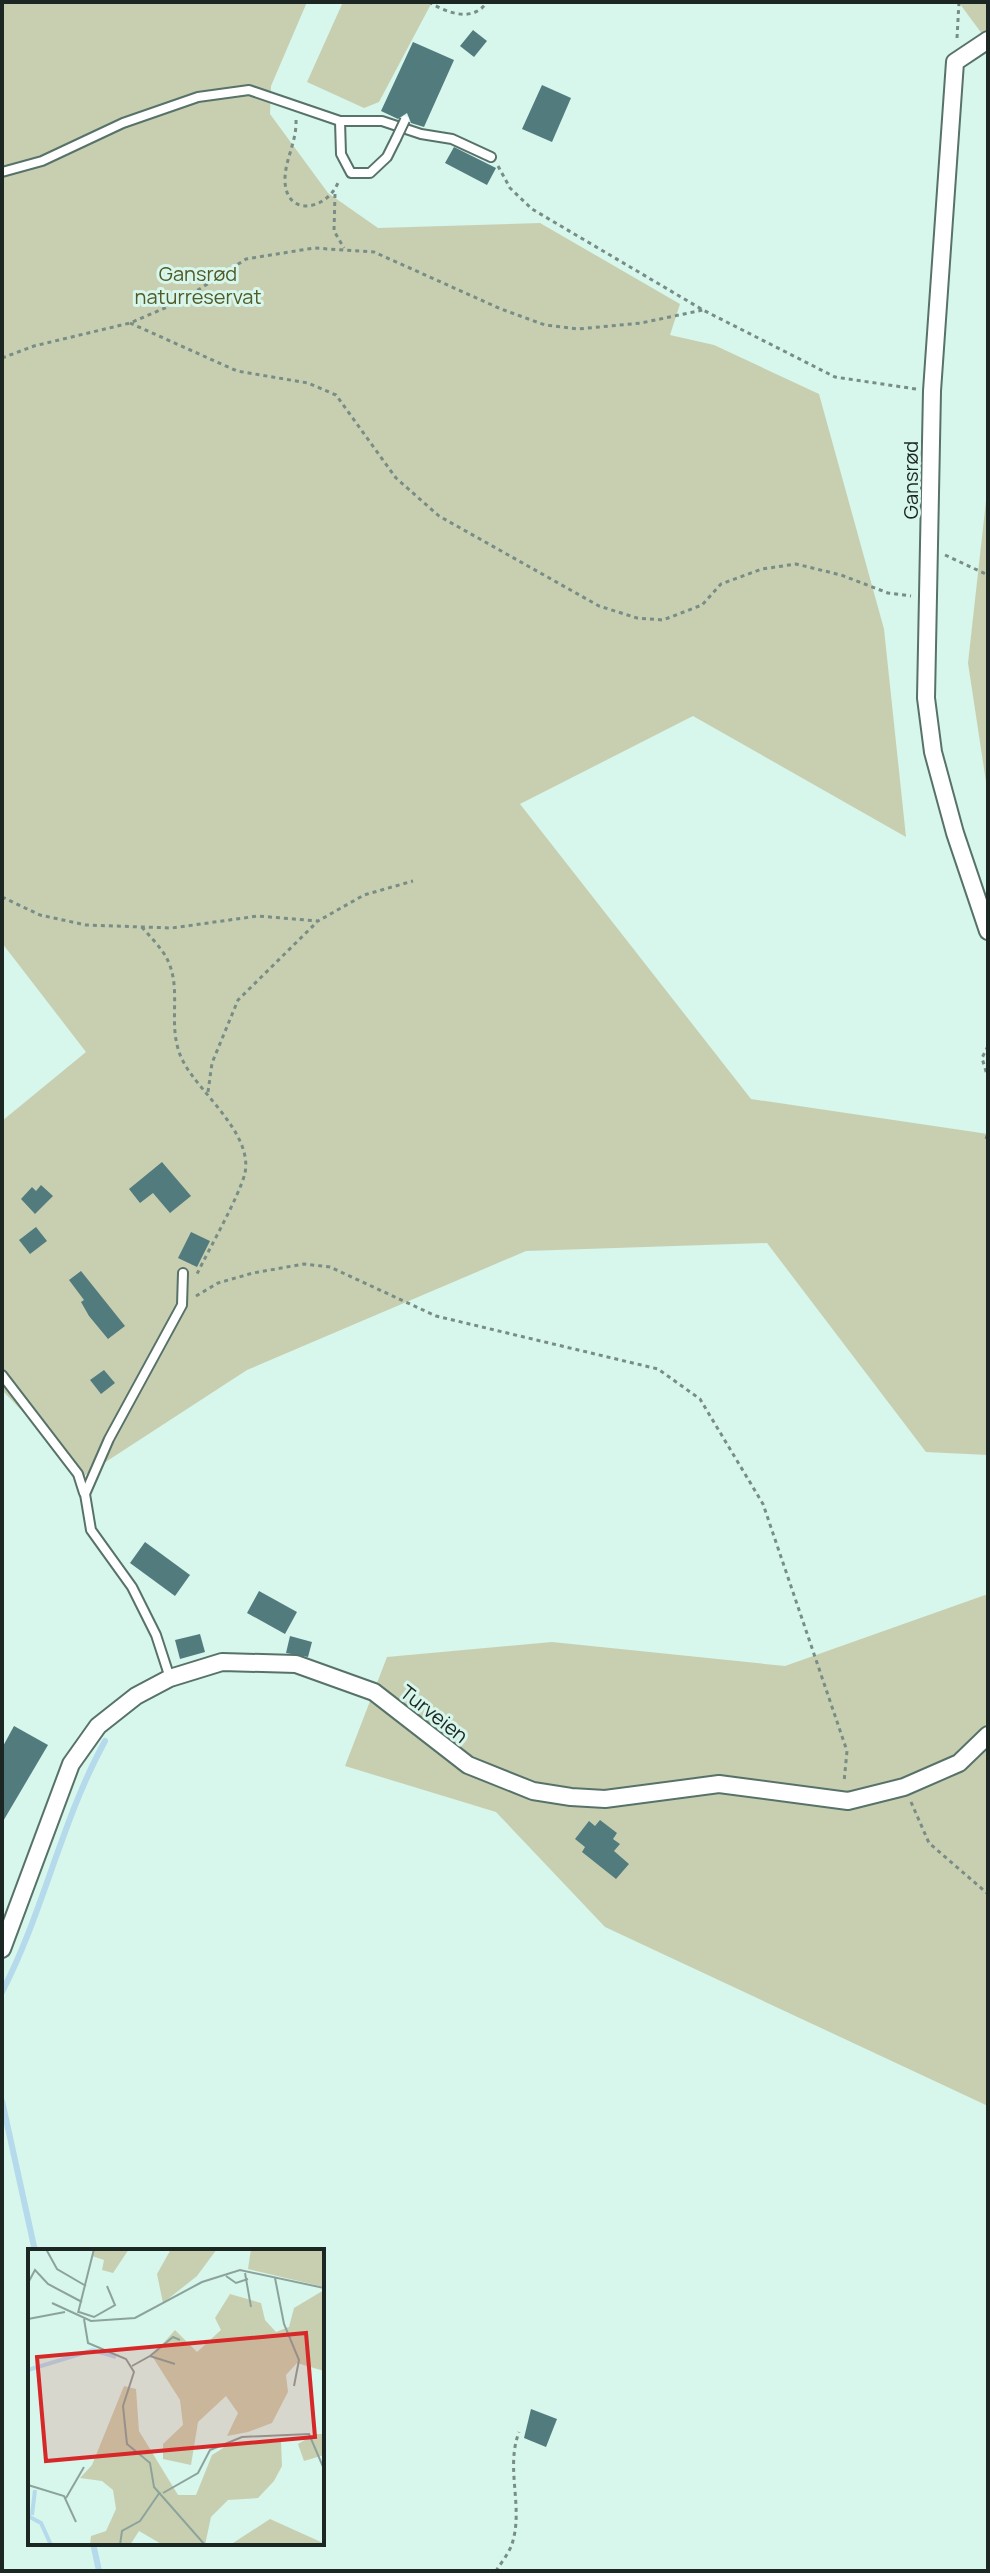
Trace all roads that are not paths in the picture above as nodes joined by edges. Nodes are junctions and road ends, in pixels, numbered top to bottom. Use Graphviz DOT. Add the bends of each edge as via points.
graph roads {
  1 [pos="988,40"];
  2 [pos="405,120"];
  3 [pos="340,121"];
  4 [pos="491,157"];
  5 [pos="2,172"];
  6 [pos="988,931"];
  7 [pos="183,1273"];
  8 [pos="2,1375"];
  9 [pos="85,1494"];
  10 [pos="170,1678"];
  11 [pos="988,1735"];
  12 [pos="2,1949"];
  1 -- 6 [label="street, Gansrød" via="955,62 932,391 926,599 926,698 933,752"];
  2 -- 3 [label="lane, bridge" via="387,157 370,173 351,173 341,154"];
  3 -- 4 [label="lane" via="382,121 452,139"];
  3 -- 5 [label="lane" via="249,90 198,97 123,123 42,161"];
  7 -- 9 [label="lane" via="182,1305"];
  8 -- 9 [label="lane" via="78,1474"];
  9 -- 10 [label="lane" via="91,1530 132,1587"];
  10 -- 11 [label="street, Turveien" via="222,1662 296,1664 374,1692 468,1765 533,1791 605,1799 719,1784 848,1801 904,1787 959,1763"];
  10 -- 12 [label="street, Turveien" via="98,1726 71,1764"];
}
